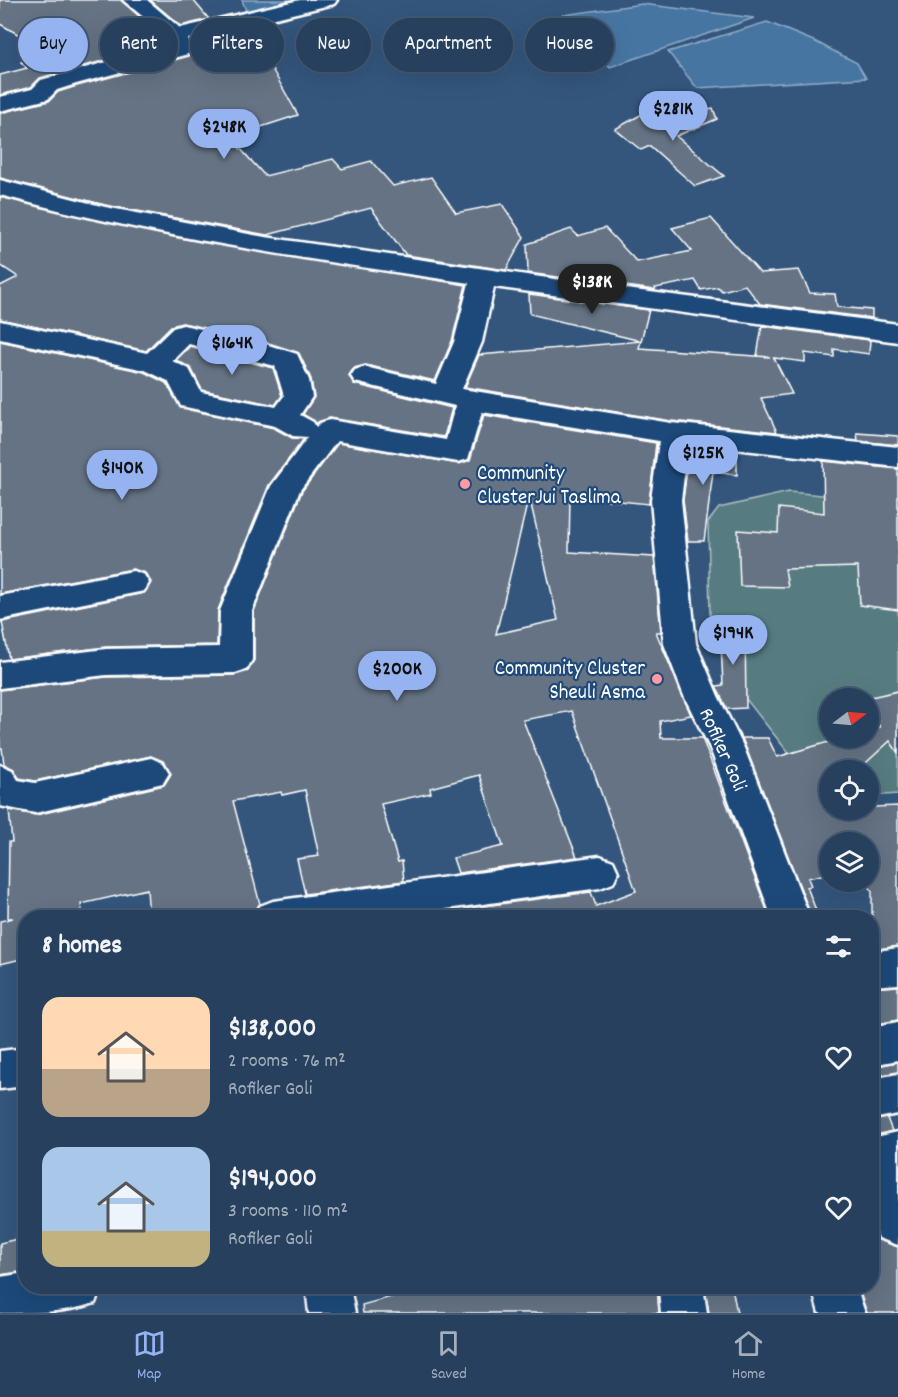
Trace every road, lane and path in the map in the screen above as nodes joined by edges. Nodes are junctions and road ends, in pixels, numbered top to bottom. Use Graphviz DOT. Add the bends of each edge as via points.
graph roads {
  1 [pos="133,0"];
  2 [pos="327,0"];
  3 [pos="158,18"];
  4 [pos="178,35"];
  5 [pos="100,70"];
  6 [pos="0,104"];
  7 [pos="0,187"];
  8 [pos="483,277"];
  9 [pos="0,330"];
  10 [pos="898,333"];
  11 [pos="153,363"];
  12 [pos="364,376"];
  13 [pos="458,397"];
  14 [pos="283,418"];
  15 [pos="675,433"];
  16 [pos="323,439"];
  17 [pos="898,457"];
  18 [pos="133,582"];
  19 [pos="0,608"];
  20 [pos="0,675"];
  21 [pos="151,773"];
  22 [pos="0,780"];
  23 [pos="600,872"];
  24 [pos="320,910"];
  25 [pos="788,910"];
  26 [pos="898,966"];
  27 [pos="879,968"];
  28 [pos="898,1041"];
  29 [pos="879,1045"];
  30 [pos="18,1068"];
  31 [pos="0,1070"];
  32 [pos="898,1094"];
  33 [pos="879,1098"];
  34 [pos="882,1156"];
  35 [pos="898,1223"];
  36 [pos="33,1294"];
  37 [pos="329,1294"];
  38 [pos="682,1294"];
  39 [pos="836,1294"];
  40 [pos="0,1299"];
  41 [pos="332,1313"];
  42 [pos="684,1313"];
  43 [pos="842,1313"];
  1 -- 3 [label="street"];
  2 -- 4 [label="street"];
  5 -- 6 [label="street" via="49,85 40,94"];
  7 -- 8 [label="street" via="77,210 242,242"];
  8 -- 10 [label="street"];
  8 -- 13 [label="street"];
  9 -- 11 [label="street"];
  11 -- 14 [label="street" via="179,375 191,399"];
  11 -- 14 [label="street" via="183,334 287,360 298,397"];
  12 -- 13 [label="street"];
  13 -- 15 [label="street"];
  13 -- 16 [label="street" via="458,452 330,430"];
  14 -- 16 [label="street"];
  15 -- 17 [label="street"];
  15 -- 25 [label="street, Rofiker Goli" via="666,500 680,644 727,748"];
  16 -- 20 [label="street" via="286,486 236,611 235,660 106,662"];
  18 -- 19 [label="street"];
  21 -- 22 [label="street" via="35,798 6,793"];
  23 -- 24 [label="street"];
  26 -- 27 [label="street"];
  28 -- 29 [label="street"];
  30 -- 31 [label="street"];
  32 -- 33 [label="street"];
  34 -- 35 [label="street" via="894,1223"];
  36 -- 40 [label="street"];
  37 -- 41 [label="street"];
  38 -- 42 [label="street"];
  39 -- 43 [label="street"];
}
